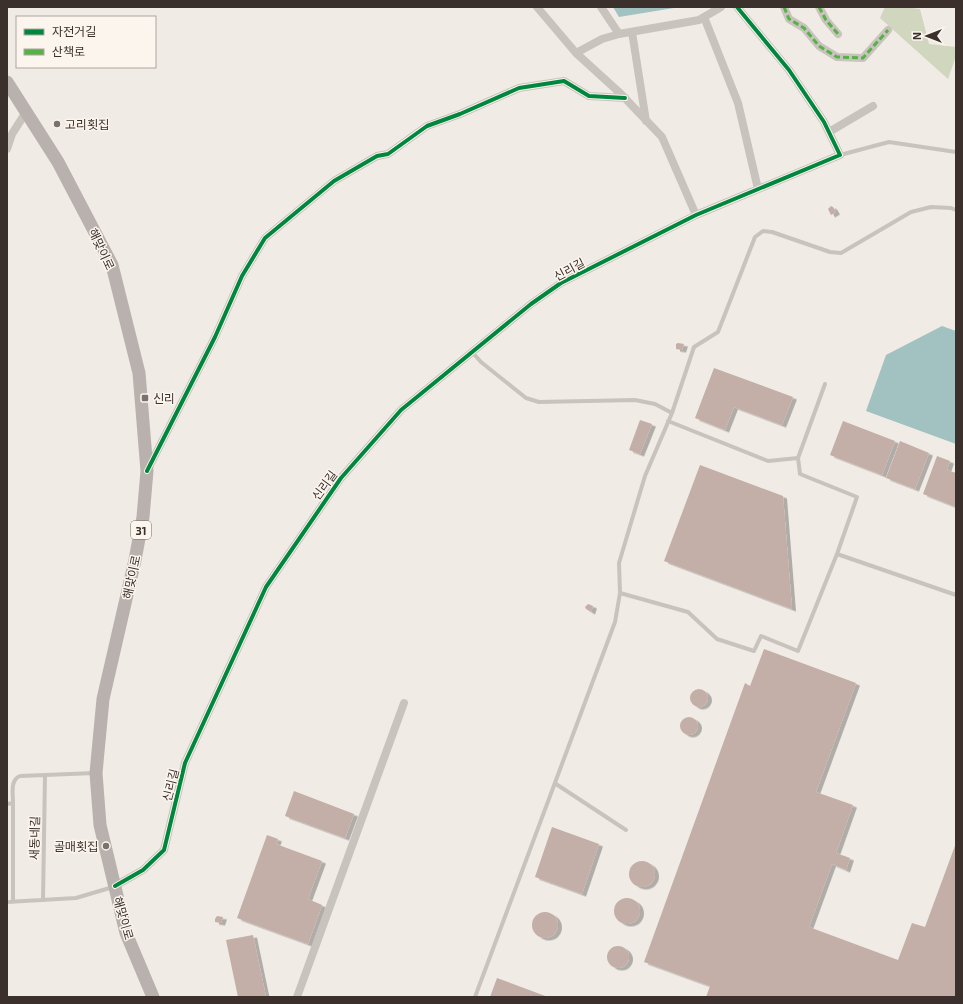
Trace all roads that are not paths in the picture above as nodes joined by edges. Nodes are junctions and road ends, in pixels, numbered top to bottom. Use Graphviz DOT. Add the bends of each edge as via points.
graph roads {
  1 [pos="537,7"];
  2 [pos="601,7"];
  3 [pos="722,7"];
  4 [pos="737,7"];
  5 [pos="784,7"];
  6 [pos="819,7"];
  7 [pos="704,17"];
  8 [pos="888,30"];
  9 [pos="632,32"];
  10 [pos="619,34"];
  11 [pos="838,34"];
  12 [pos="576,53"];
  13 [pos="7,82"];
  14 [pos="625,98"];
  15 [pos="873,106"];
  16 [pos="26,112"];
  17 [pos="647,122"];
  18 [pos="829,132"];
  19 [pos="7,149"];
  20 [pos="956,152"];
  21 [pos="840,155"];
  22 [pos="758,189"];
  23 [pos="956,210"];
  24 [pos="696,215"];
  25 [pos="471,352"];
  26 [pos="825,384"];
  27 [pos="672,413"];
  28 [pos="668,421"];
  29 [pos="798,458"];
  30 [pos="147,471"];
  31 [pos="838,554"];
  32 [pos="620,593"];
  33 [pos="956,595"];
  34 [pos="404,703"];
  35 [pos="96,773"];
  36 [pos="45,775"];
  37 [pos="556,784"];
  38 [pos="13,803"];
  39 [pos="7,804"];
  40 [pos="626,830"];
  41 [pos="115,886"];
  42 [pos="43,900"];
  43 [pos="7,902"];
  44 [pos="13,902"];
  45 [pos="153,997"];
  46 [pos="297,997"];
  47 [pos="476,997"];
  1 -- 12 [label="street"];
  2 -- 10 [label="street"];
  3 -- 7 [label="street"];
  4 -- 18 [label="street" via="790,70"];
  5 -- 8 [label="street" via="789,19 804,28 819,46 837,58 863,58"];
  6 -- 11 [label="street"];
  7 -- 9 [label="street"];
  7 -- 22 [label="street" via="738,103"];
  9 -- 10 [label="street"];
  9 -- 17 [label="street"];
  10 -- 12 [label="street" via="602,39"];
  12 -- 14 [label="street"];
  13 -- 16 [label="main road, 해맞이로 / 31"];
  14 -- 17 [label="street"];
  14 -- 30 [label="street" via="589,96 564,81 519,88 427,126 388,154 377,156 334,181 265,238 242,276 212,344"];
  15 -- 18 [label="street"];
  16 -- 19 [label="street" via="12,134"];
  16 -- 30 [label="main road, 해맞이로 / 31" via="58,162 112,265 139,373"];
  17 -- 24 [label="street" via="662,138"];
  18 -- 21 [label="street"];
  20 -- 21 [label="lane" via="889,142"];
  21 -- 22 [label="street, 신리길"];
  22 -- 24 [label="street, 신리길"];
  23 -- 27 [label="lane" via="931,207 911,212 841,252 830,252 763,231 755,238 718,332 694,347"];
  24 -- 25 [label="street, 신리길" via="561,283"];
  25 -- 27 [label="lane" via="526,398 539,402 634,400 655,404"];
  25 -- 41 [label="street, 신리길" via="401,410 341,478 266,587 185,763 164,850 143,870"];
  26 -- 29 [label="lane"];
  27 -- 28 [label="lane"];
  28 -- 29 [label="lane" via="768,461"];
  28 -- 32 [label="lane" via="645,476 619,563"];
  29 -- 31 [label="lane" via="800,474 858,497"];
  30 -- 35 [label="main road, 해맞이로 / 31" via="136,560 103,699"];
  31 -- 32 [label="lane" via="798,651 761,636 754,651 717,639 688,612"];
  31 -- 33 [label="lane"];
  32 -- 37 [label="lane" via="615,622"];
  34 -- 46 [label="street"];
  35 -- 36 [label="lane, 새동네길"];
  35 -- 41 [label="main road, 해맞이로 / 31" via="100,826"];
  36 -- 38 [label="lane, 새동네길" via="16,778 13,782"];
  36 -- 42 [label="lane, 새동네길"];
  37 -- 40 [label="lane"];
  37 -- 47 [label="lane"];
  38 -- 39 [label="lane"];
  38 -- 44 [label="lane, 새동네길"];
  41 -- 42 [label="lane" via="76,898"];
  41 -- 45 [label="main road, 해맞이로 / 31" via="126,933"];
  42 -- 44 [label="lane"];
  43 -- 44 [label="lane"];
}
